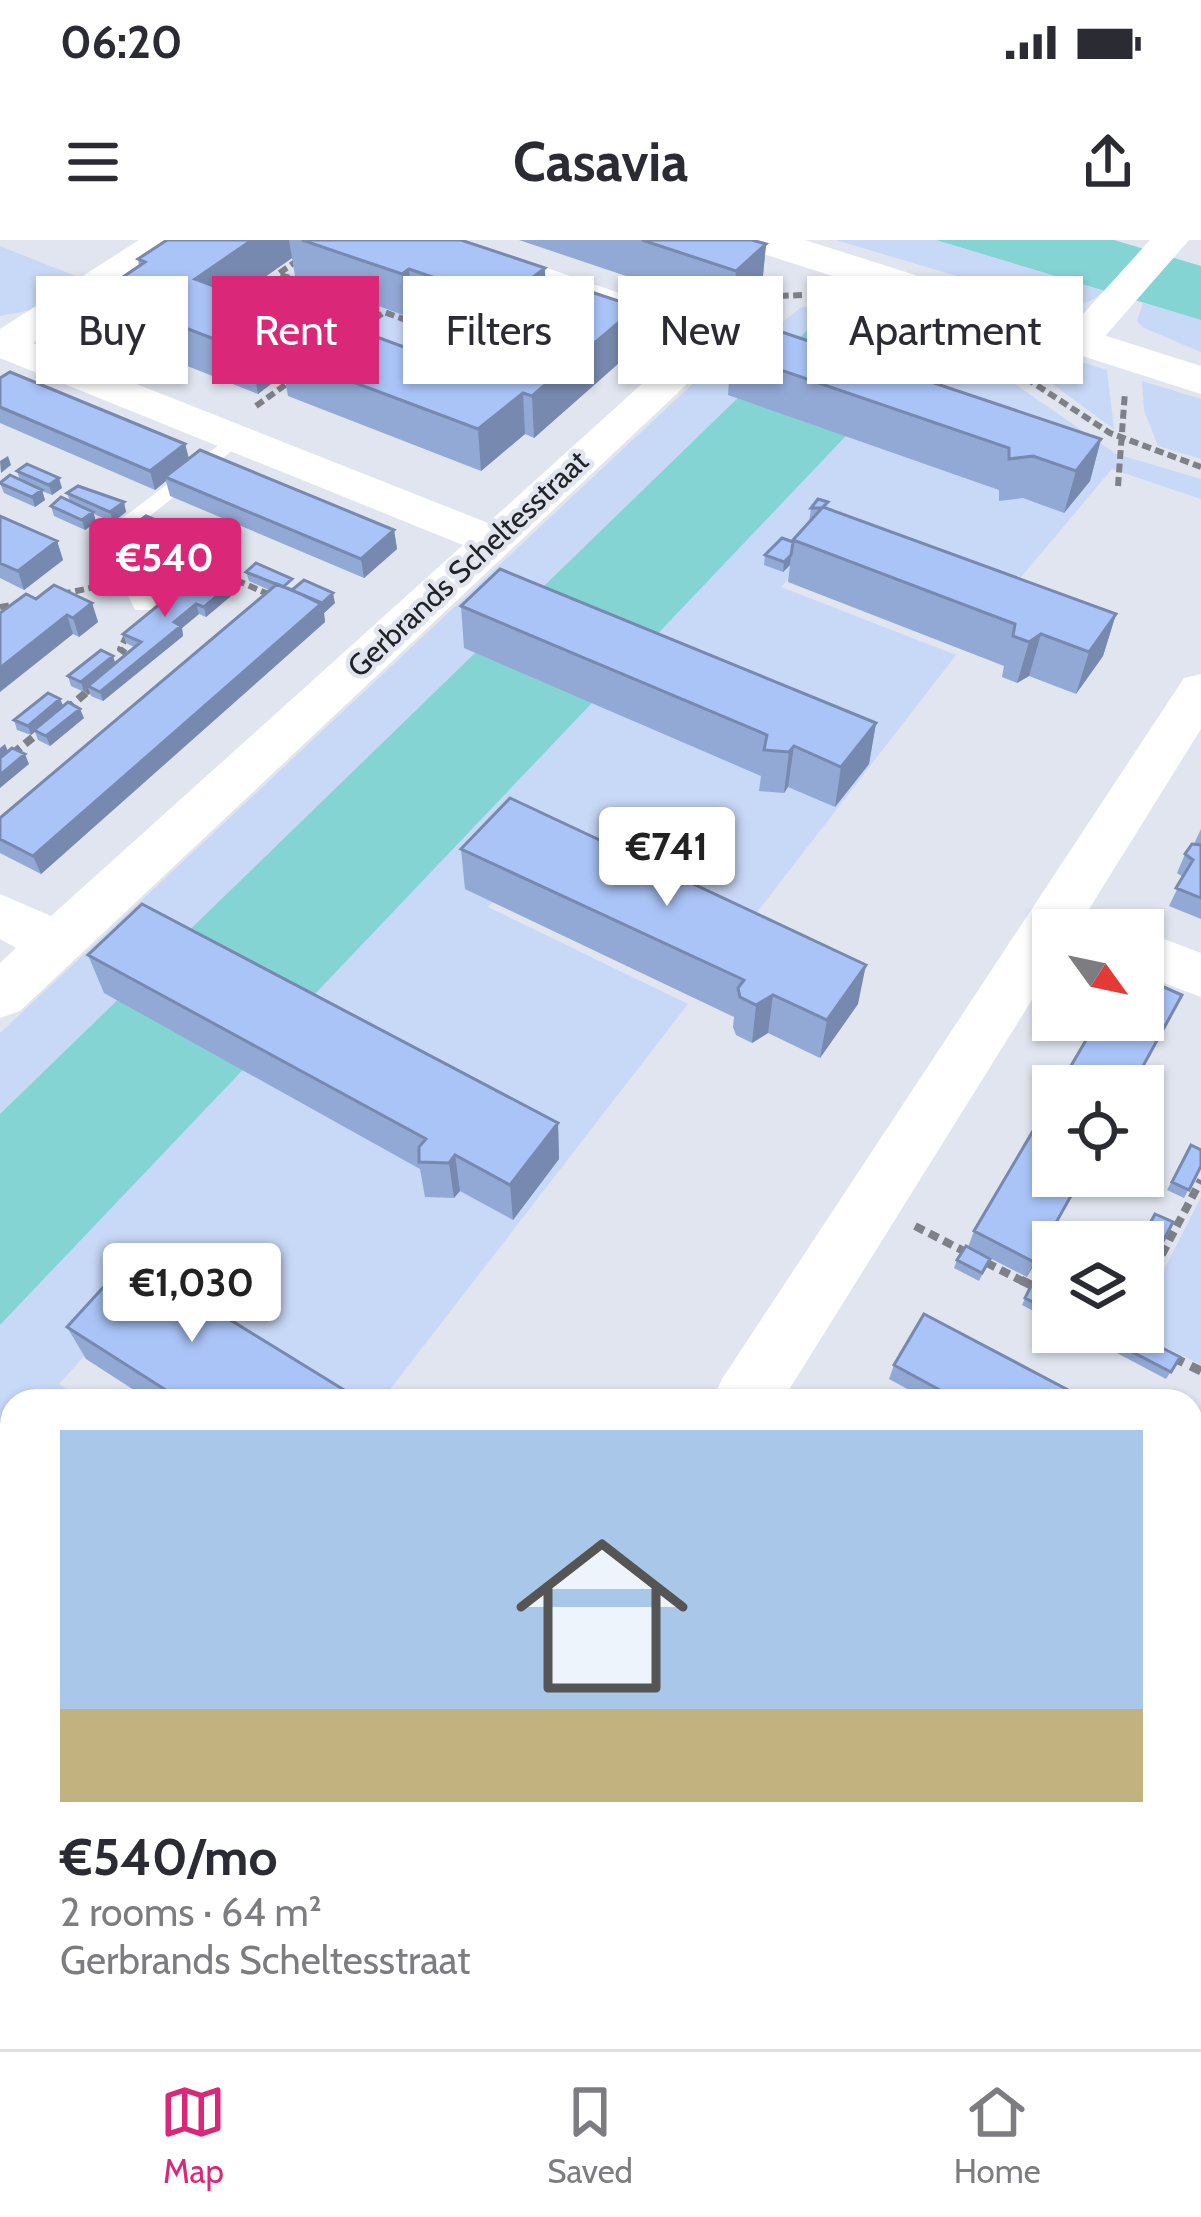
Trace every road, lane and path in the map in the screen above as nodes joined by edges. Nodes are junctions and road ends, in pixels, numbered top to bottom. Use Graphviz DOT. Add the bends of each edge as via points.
graph roads {
  1 [pos="166,240"];
  2 [pos="430,240"];
  3 [pos="763,240"];
  4 [pos="1164,246"];
  5 [pos="305,254"];
  6 [pos="875,276"];
  7 [pos="618,305"];
  8 [pos="384,312"];
  9 [pos="379,316"];
  10 [pos="403,319"];
  11 [pos="1083,338"];
  12 [pos="1083,343"];
  13 [pos="2,344"];
  14 [pos="1181,374"];
  15 [pos="288,384"];
  16 [pos="664,384"];
  17 [pos="1034,384"];
  18 [pos="229,435"];
  19 [pos="1124,441"];
  20 [pos="1201,467"];
  21 [pos="1118,486"];
  22 [pos="119,529"];
  23 [pos="491,540"];
  24 [pos="131,579"];
  25 [pos="52,597"];
  26 [pos="34,600"];
  27 [pos="143,605"];
  28 [pos="294,605"];
  29 [pos="0,607"];
  30 [pos="117,669"];
  31 [pos="100,682"];
  32 [pos="1201,690"];
  33 [pos="0,764"];
  34 [pos="1080,909"];
  35 [pos="0,914"];
  36 [pos="56,944"];
  37 [pos="1164,961"];
  38 [pos="1201,976"];
  39 [pos="1032,979"];
  40 [pos="0,996"];
  41 [pos="1201,1180"];
  42 [pos="871,1203"];
  43 [pos="1164,1251"];
  44 [pos="1032,1285"];
  45 [pos="1164,1352"];
  46 [pos="1201,1371"];
  47 [pos="759,1389"];
  1 -- 13 [label="street"];
  2 -- 7 [label="street"];
  3 -- 6 [label="street"];
  4 -- 11 [label="street"];
  5 -- 8 [label="path" via="278,274"];
  8 -- 9 [label="path"];
  8 -- 10 [label="path"];
  12 -- 14 [label="street"];
  13 -- 18 [label="street"];
  14 -- 19 [label="path" via="1149,382 1125,375"];
  15 -- 18 [label="path"];
  16 -- 23 [label="street, Gerbrands Scheltesstraat"];
  17 -- 19 [label="path"];
  18 -- 22 [label="lane"];
  18 -- 23 [label="street"];
  19 -- 20 [label="path"];
  19 -- 21 [label="path"];
  22 -- 24 [label="lane"];
  22 -- 28 [label="path"];
  23 -- 36 [label="street, Gerbrands Scheltesstraat"];
  24 -- 25 [label="path"];
  24 -- 27 [label="lane"];
  26 -- 29 [label="path"];
  27 -- 30 [label="path" via="120,649 133,655"];
  31 -- 33 [label="path"];
  32 -- 34 [label="street"];
  35 -- 36 [label="street"];
  36 -- 40 [label="street, Gerbrands Scheltesstraat"];
  37 -- 38 [label="street"];
  39 -- 42 [label="street"];
  41 -- 43 [label="path"];
  42 -- 44 [label="path"];
  42 -- 47 [label="street"];
  45 -- 46 [label="path"];
}
